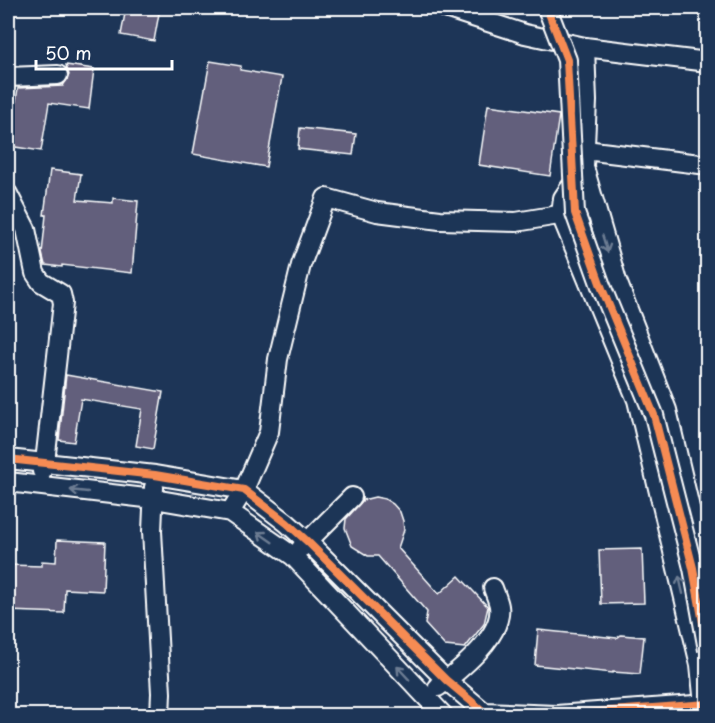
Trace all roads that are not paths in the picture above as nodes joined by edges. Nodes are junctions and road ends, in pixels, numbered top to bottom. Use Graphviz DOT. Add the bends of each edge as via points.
graph roads {
  1 [pos="445,8"];
  2 [pos="546,8"];
  3 [pos="585,46"];
  4 [pos="708,62"];
  5 [pos="58,75"];
  6 [pos="8,77"];
  7 [pos="585,158"];
  8 [pos="708,165"];
  9 [pos="8,194"];
  10 [pos="595,210"];
  11 [pos="561,215"];
  12 [pos="640,340"];
  13 [pos="616,349"];
  14 [pos="8,459"];
  15 [pos="45,462"];
  16 [pos="155,475"];
  17 [pos="8,482"];
  18 [pos="38,486"];
  19 [pos="244,490"];
  20 [pos="352,497"];
  21 [pos="687,498"];
  22 [pos="154,499"];
  23 [pos="661,501"];
  24 [pos="230,512"];
  25 [pos="308,542"];
  26 [pos="293,556"];
  27 [pos="708,584"];
  28 [pos="493,588"];
  29 [pos="705,659"];
  30 [pos="446,680"];
  31 [pos="426,697"];
  32 [pos="706,708"];
  33 [pos="482,714"];
  34 [pos="160,716"];
  35 [pos="444,716"];
  1 -- 3 [label="street" via="525,34"];
  2 -- 29 [label="street, bridge" via="567,60 575,213 654,415 693,567"];
  3 -- 4 [label="street"];
  3 -- 7 [label="street"];
  5 -- 6 [label="street"];
  7 -- 8 [label="street"];
  7 -- 10 [label="street"];
  7 -- 11 [label="street" via="563,198"];
  9 -- 15 [label="street" via="26,229 35,273 41,282 61,294 63,303"];
  10 -- 11 [label="street"];
  10 -- 12 [label="street, one-way"];
  11 -- 13 [label="street"];
  11 -- 19 [label="street" via="516,222 440,220 377,212 326,198 301,265 278,360 269,432"];
  12 -- 13 [label="street"];
  12 -- 21 [label="street" via="667,410"];
  13 -- 23 [label="street" via="637,400"];
  14 -- 15 [label="street"];
  15 -- 16 [label="street"];
  15 -- 18 [label="street"];
  16 -- 19 [label="street"];
  16 -- 22 [label="street"];
  17 -- 18 [label="street"];
  22 -- 18 [label="street, one-way"];
  19 -- 24 [label="street"];
  19 -- 25 [label="street"];
  20 -- 25 [label="street"];
  21 -- 23 [label="street"];
  21 -- 27 [label="street"];
  22 -- 24 [label="street"];
  22 -- 34 [label="street"];
  29 -- 23 [label="street, one-way"];
  26 -- 24 [label="street, one-way"];
  25 -- 26 [label="street"];
  25 -- 30 [label="street"];
  31 -- 26 [label="street, one-way"];
  28 -- 30 [label="street" via="500,608 492,634"];
  29 -- 32 [label="street"];
  30 -- 31 [label="street"];
  30 -- 33 [label="street"];
  31 -- 35 [label="street"];
  32 -- 33 [label="street"];
}
